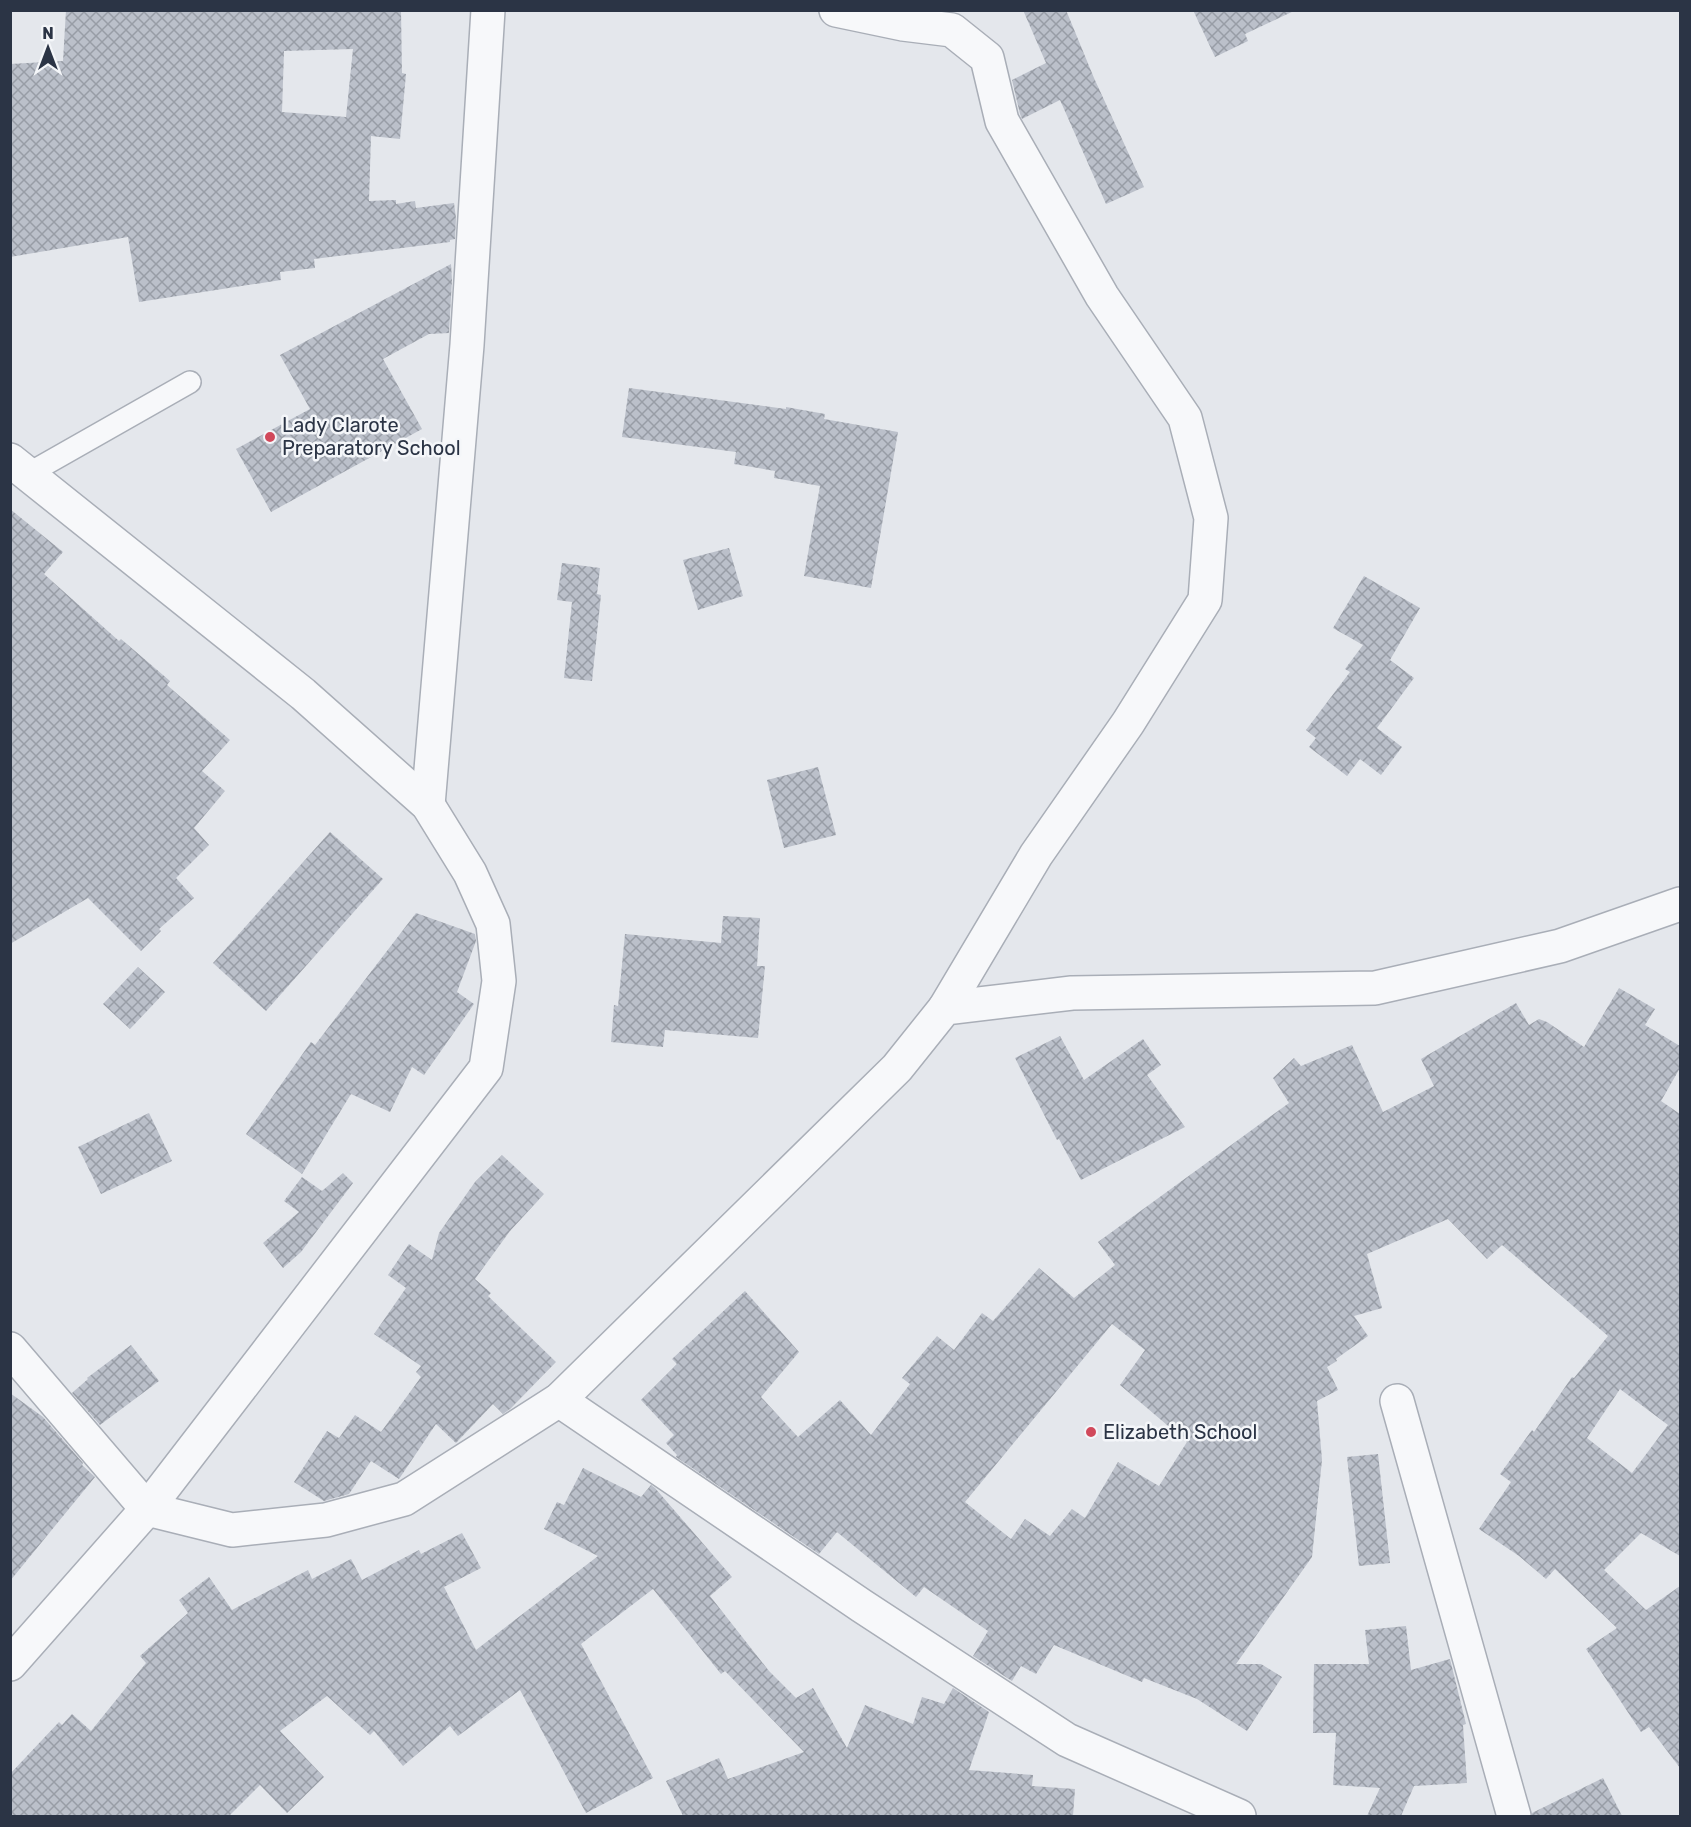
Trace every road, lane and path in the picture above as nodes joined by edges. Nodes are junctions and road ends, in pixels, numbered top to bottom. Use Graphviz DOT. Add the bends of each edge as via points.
graph roads {
  1 [pos="488,10"];
  2 [pos="836,10"];
  3 [pos="190,382"];
  4 [pos="19,467"];
  5 [pos="428,806"];
  6 [pos="1680,904"];
  7 [pos="945,1008"];
  8 [pos="10,1348"];
  9 [pos="559,1400"];
  10 [pos="1397,1401"];
  11 [pos="147,1509"];
  12 [pos="10,1664"];
  13 [pos="1239,1816"];
  14 [pos="1515,1816"];
  1 -- 5 [label="street" via="466,357"];
  2 -- 7 [label="street" via="952,30 987,58 1002,121 1102,296 1185,418 1211,518 1205,600 1128,723 1036,855"];
  3 -- 4 [label="lane"];
  4 -- 5 [label="street" via="303,694"];
  5 -- 11 [label="street" via="470,873 493,924 500,981 486,1068"];
  6 -- 7 [label="street" via="1560,946 1375,988 1072,993"];
  7 -- 9 [label="street" via="897,1068"];
  8 -- 11 [label="street"];
  9 -- 11 [label="street" via="404,1498 326,1520 232,1530"];
  9 -- 13 [label="street" via="1067,1740"];
  10 -- 14 [label="street"];
  11 -- 12 [label="street"];
}
